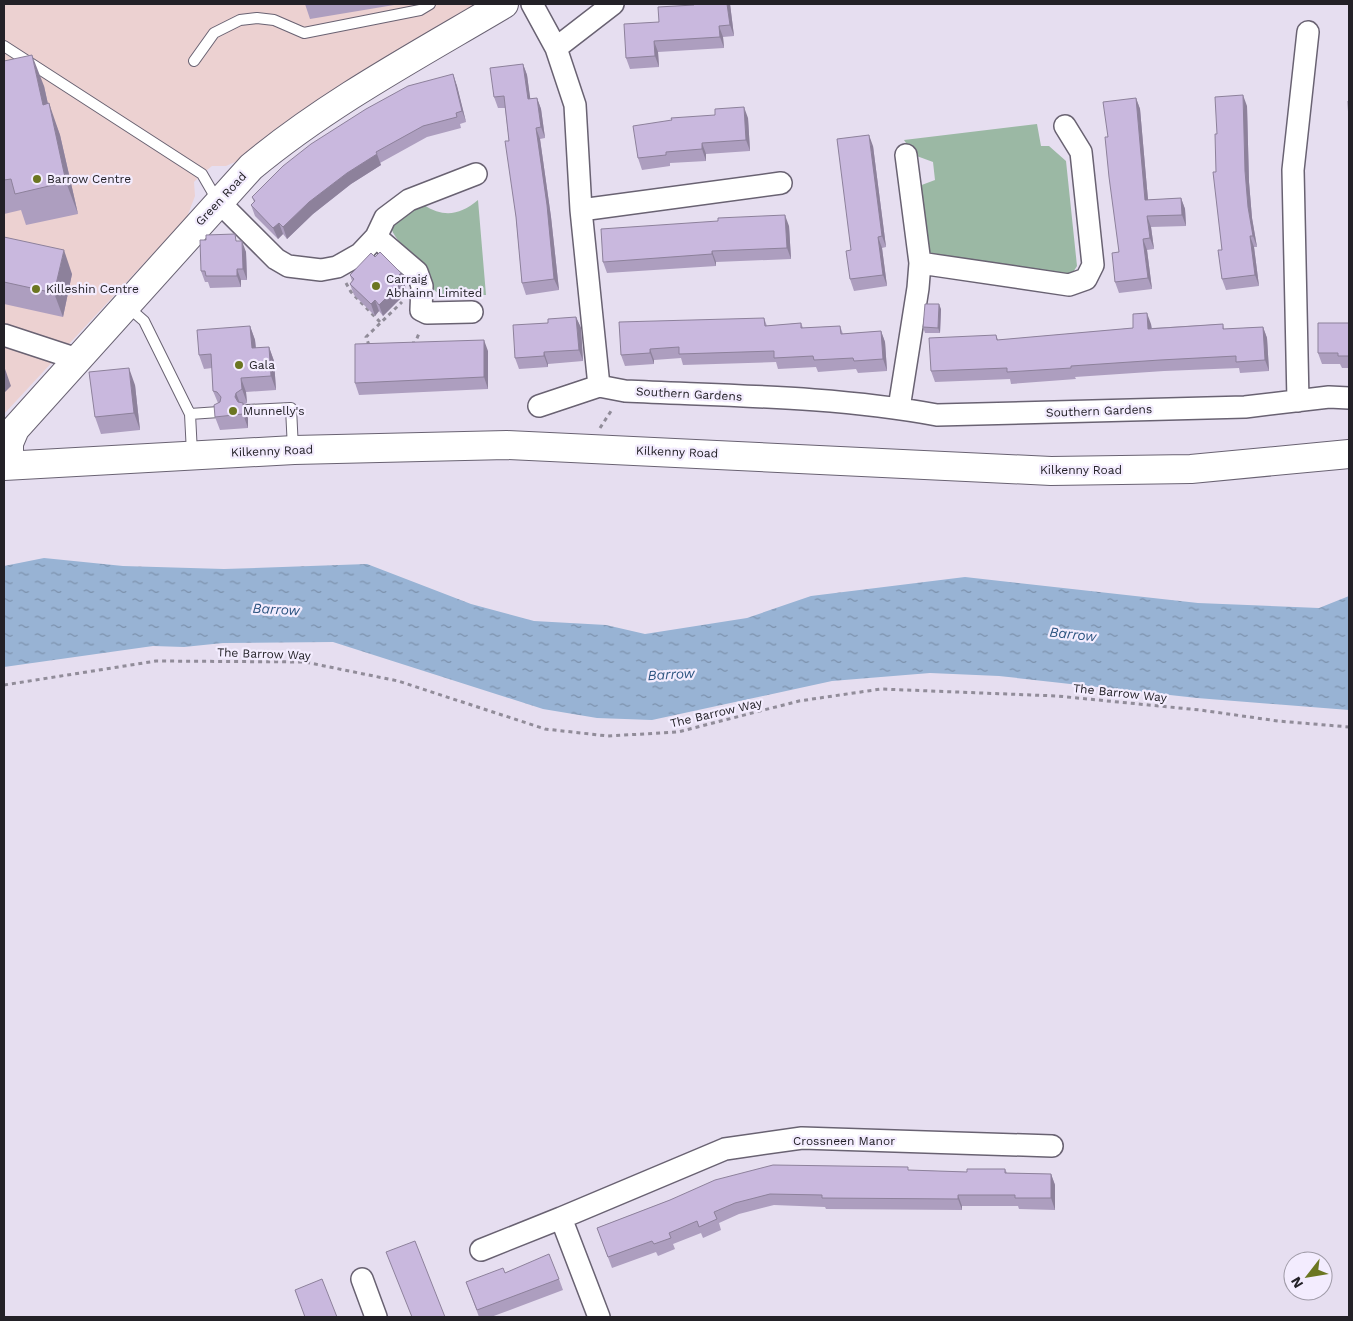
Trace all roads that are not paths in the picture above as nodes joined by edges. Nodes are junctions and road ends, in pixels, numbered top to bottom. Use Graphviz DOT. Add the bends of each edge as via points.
graph roads {
  1 [pos="430,4"];
  2 [pos="504,4"];
  3 [pos="532,4"];
  4 [pos="613,4"];
  5 [pos="1308,32"];
  6 [pos="4,46"];
  7 [pos="556,48"];
  8 [pos="194,61"];
  9 [pos="19,68"];
  10 [pos="40,69"];
  11 [pos="1066,126"];
  12 [pos="906,155"];
  13 [pos="476,174"];
  14 [pos="781,183"];
  15 [pos="218,201"];
  16 [pos="581,210"];
  17 [pos="376,237"];
  18 [pos="920,264"];
  19 [pos="126,304"];
  20 [pos="472,312"];
  21 [pos="4,335"];
  22 [pos="77,359"];
  23 [pos="599,386"];
  24 [pos="1349,398"];
  25 [pos="1298,401"];
  26 [pos="539,406"];
  27 [pos="900,408"];
  28 [pos="247,410"];
  29 [pos="219,412"];
  30 [pos="190,414"];
  31 [pos="294,450"];
  32 [pos="192,454"];
  33 [pos="1349,454"];
  34 [pos="6,465"];
  35 [pos="1052,1146"];
  36 [pos="561,1218"];
  37 [pos="481,1250"];
  38 [pos="362,1279"];
  39 [pos="376,1317"];
  40 [pos="599,1317"];
  1 -- 8 [label="lane" via="420,10 304,33 274,20 240,20 214,33"];
  2 -- 15 [label="main road, Green Road" via="290,134"];
  3 -- 7 [label="street"];
  4 -- 7 [label="street"];
  5 -- 25 [label="street" via="1293,170"];
  6 -- 10 [label="lane"];
  7 -- 16 [label="street" via="575,105"];
  9 -- 10 [label="lane"];
  10 -- 15 [label="lane" via="202,174"];
  11 -- 18 [label="street" via="1081,152 1093,265 1086,279 1069,285"];
  12 -- 18 [label="street"];
  13 -- 17 [label="street" via="409,200 384,218"];
  14 -- 16 [label="street"];
  15 -- 17 [label="street" via="276,259 288,266 321,270 338,267 360,254"];
  15 -- 19 [label="main road, Green Road"];
  16 -- 23 [label="street"];
  17 -- 20 [label="street" via="417,272 422,286 421,310 427,313"];
  18 -- 27 [label="street"];
  19 -- 22 [label="main road, Green Road"];
  19 -- 30 [label="lane" via="144,320"];
  21 -- 22 [label="street"];
  22 -- 34 [label="main road, Green Road" via="15,429"];
  23 -- 26 [label="street, Southern Gardens"];
  23 -- 27 [label="street, Southern Gardens" via="625,391 821,400"];
  24 -- 25 [label="street, Southern Gardens"];
  25 -- 27 [label="street, Southern Gardens" via="1245,407 937,415"];
  28 -- 31 [label="lane" via="291,408"];
  29 -- 30 [label="lane"];
  30 -- 32 [label="lane"];
  31 -- 32 [label="main road, Kilkenny Road"];
  31 -- 33 [label="main road, Kilkenny Road" via="507,446 1051,471 1191,468"];
  32 -- 34 [label="main road, Kilkenny Road"];
  35 -- 36 [label="street, Crossneen Manor" via="802,1138 725,1149"];
  36 -- 37 [label="street, Crossneen Manor"];
  36 -- 40 [label="street"];
  38 -- 39 [label="street"];
}
